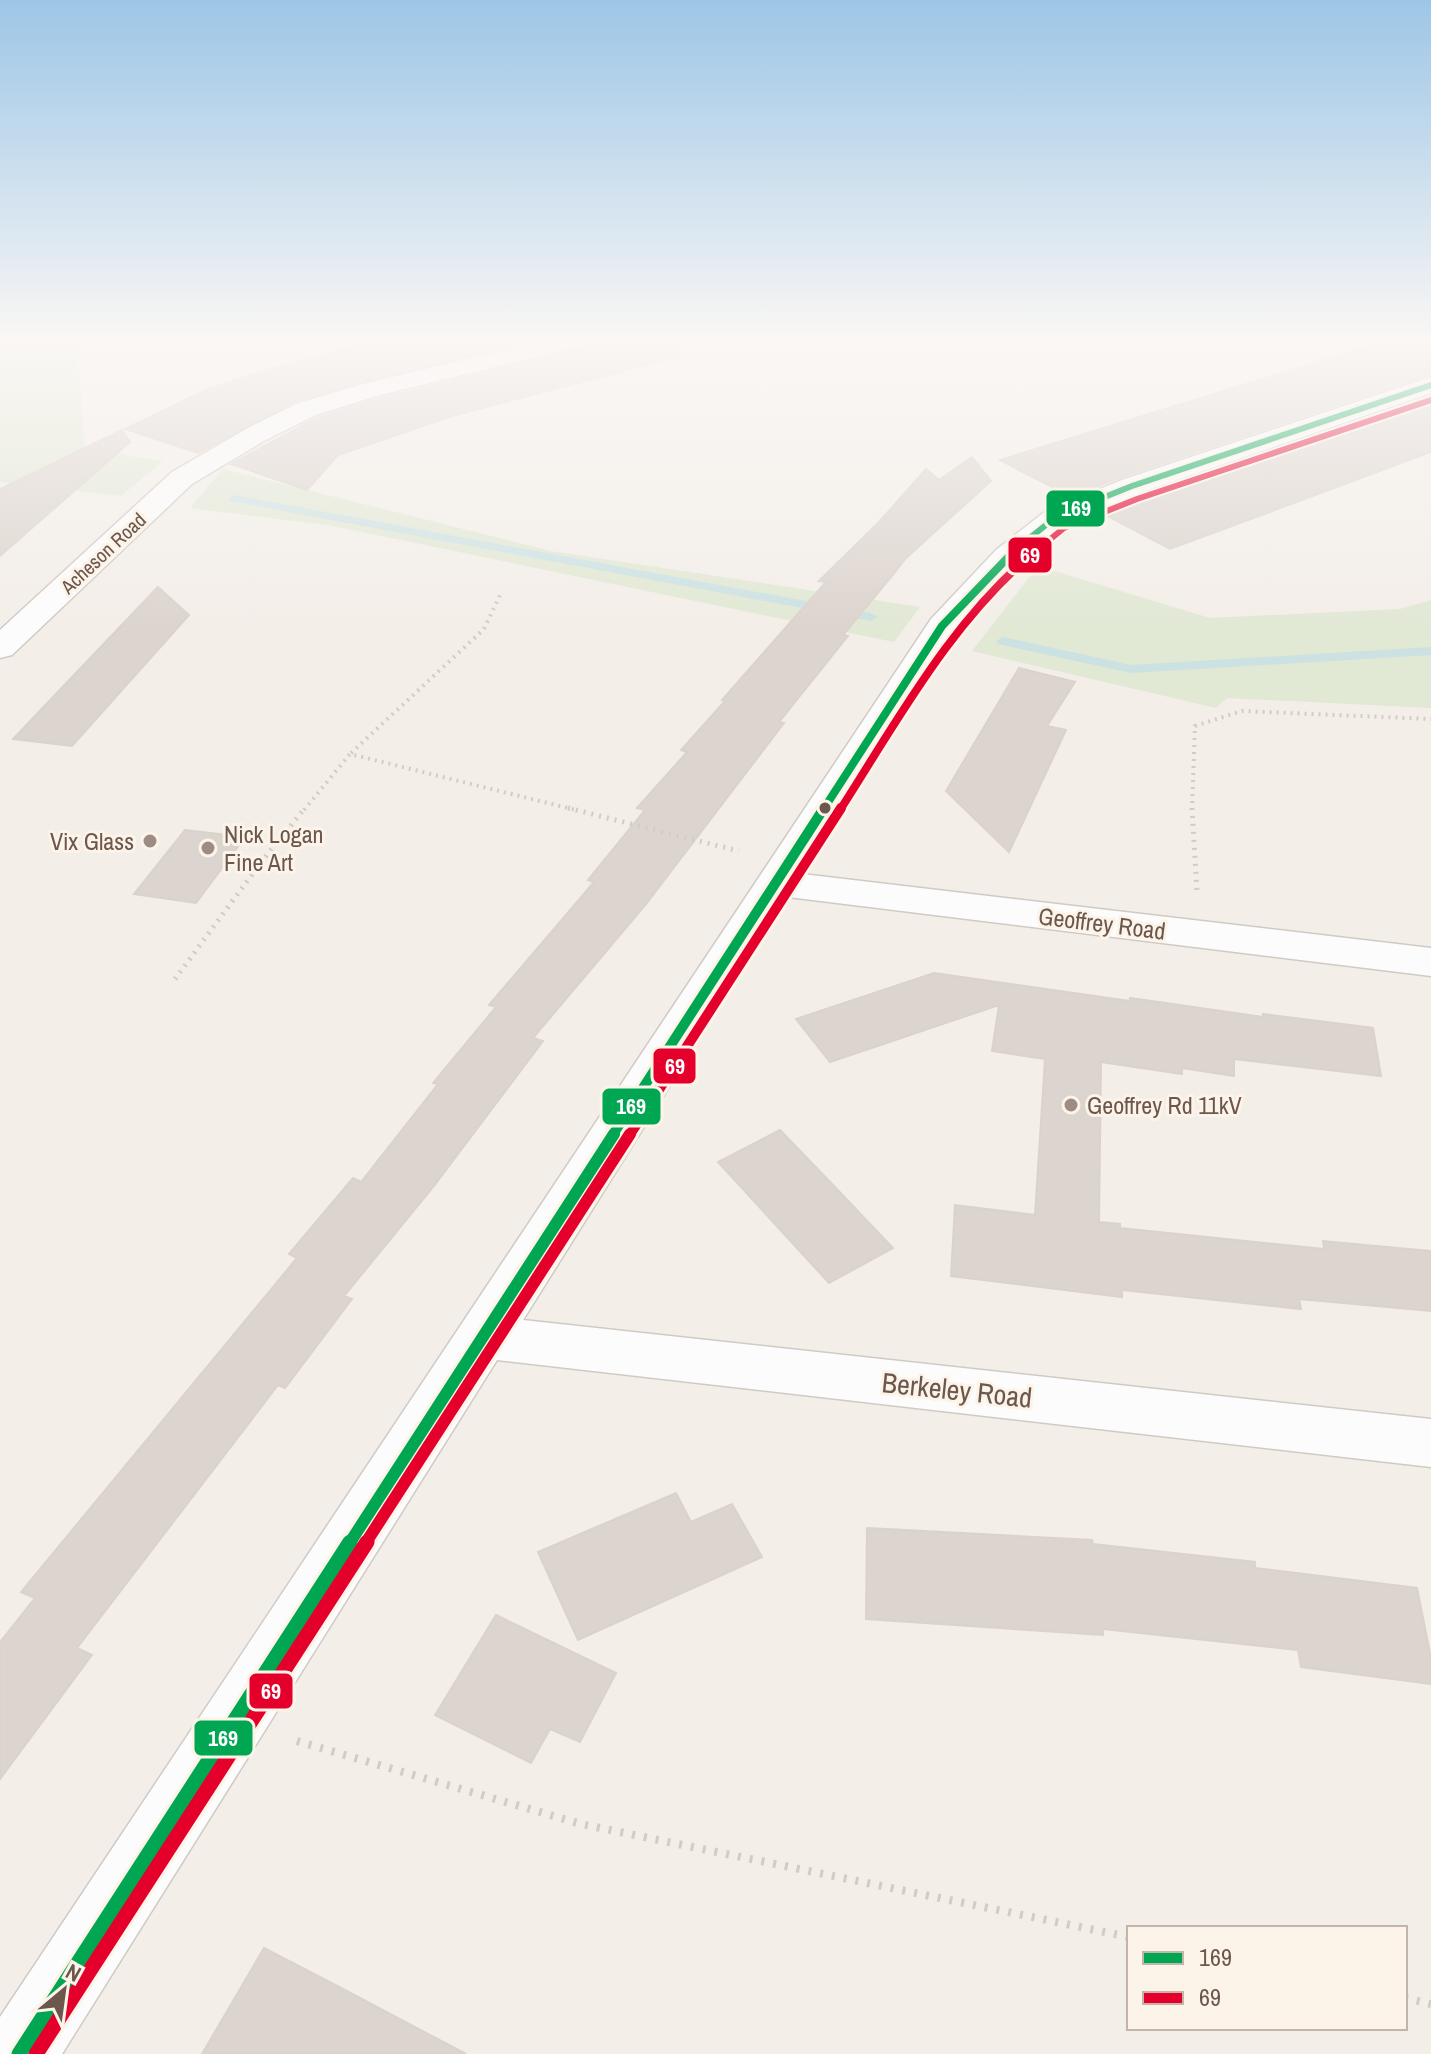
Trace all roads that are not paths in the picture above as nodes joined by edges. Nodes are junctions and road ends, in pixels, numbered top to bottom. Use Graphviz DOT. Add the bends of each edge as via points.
graph roads {
  1 [pos="252,437"];
  2 [pos="1277,437"];
  3 [pos="0,648"];
  4 [pos="782,874"];
  5 [pos="1431,962"];
  6 [pos="483,1337"];
  7 [pos="1431,1443"];
  8 [pos="19,2054"];
  1 -- 3 [label="street, Acheson Road" via="182,478"];
  2 -- 4 [label="street" via="1057,516 1007,556 942,626"];
  4 -- 5 [label="street, Geoffrey Road"];
  4 -- 6 [label="street"];
  6 -- 7 [label="street, Berkeley Road"];
  6 -- 8 [label="street"];
}
